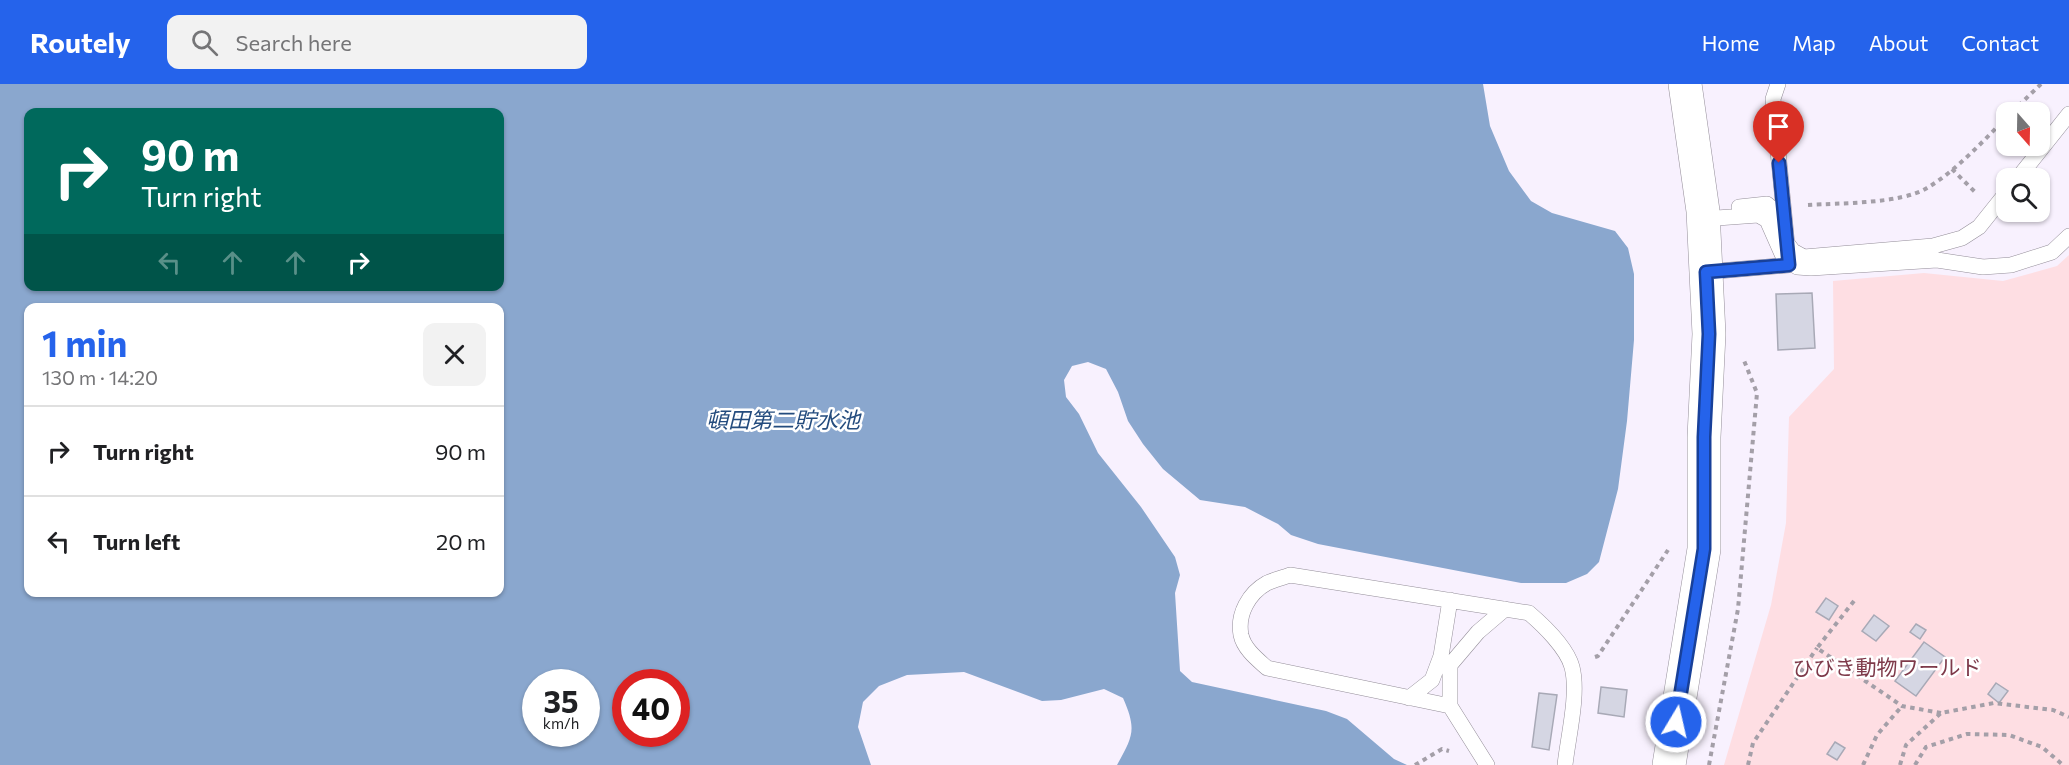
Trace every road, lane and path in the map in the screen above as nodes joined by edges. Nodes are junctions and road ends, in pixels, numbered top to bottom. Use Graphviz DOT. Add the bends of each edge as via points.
graph roads {
  1 [pos="1685,84"];
  2 [pos="1778,84"];
  3 [pos="2041,84"];
  4 [pos="2022,102"];
  5 [pos="2069,114"];
  6 [pos="1996,127"];
  7 [pos="2026,168"];
  8 [pos="1952,169"];
  9 [pos="1978,195"];
  10 [pos="1784,206"];
  11 [pos="1996,206"];
  12 [pos="1703,215"];
  13 [pos="2069,236"];
  14 [pos="1787,239"];
  15 [pos="1789,260"];
  16 [pos="1706,272"];
  17 [pos="1672,544"];
  18 [pos="1450,600"];
  19 [pos="1854,601"];
  20 [pos="1505,609"];
  21 [pos="1817,648"];
  22 [pos="1572,666"];
  23 [pos="1409,698"];
  24 [pos="1450,706"];
  25 [pos="1902,706"];
  26 [pos="1941,712"];
  27 [pos="2069,717"];
  28 [pos="1453,752"];
  29 [pos="1415,765"];
  30 [pos="1487,765"];
  31 [pos="1565,765"];
  32 [pos="1669,765"];
  33 [pos="1748,765"];
  34 [pos="1863,765"];
  35 [pos="1900,765"];
  36 [pos="1915,765"];
  37 [pos="2063,765"];
  1 -- 12 [label="street"];
  2 -- 10 [label="lane" via="1773,99"];
  3 -- 4 [label="path"];
  5 -- 7 [label="lane"];
  6 -- 8 [label="path"];
  8 -- 9 [label="path"];
  8 -- 10 [label="path" via="1926,189 1889,200"];
  10 -- 14 [label="lane"];
  11 -- 14 [label="lane" via="1979,227 1962,238 1933,246 1804,257 1793,251"];
  12 -- 14 [label="lane" via="1767,204 1776,212"];
  12 -- 15 [label="lane" via="1758,215 1767,220 1782,254"];
  12 -- 16 [label="street"];
  13 -- 15 [label="lane" via="2052,252 2011,265 1983,267 1936,260 1811,268 1797,267"];
  14 -- 15 [label="lane"];
  15 -- 16 [label="lane" via="1789,265"];
  16 -- 32 [label="street" via="1709,334 1704,549"];
  17 -- 22 [label="path" via="1598,656"];
  18 -- 20 [label="lane"];
  18 -- 23 [label="lane" via="1441,656 1432,680"];
  18 -- 23 [label="lane" via="1290,575 1266,584 1251,596 1241,614 1241,636 1251,654 1267,668"];
  19 -- 21 [label="path"];
  20 -- 22 [label="lane" via="1528,613 1543,625"];
  20 -- 24 [label="lane" via="1478,632 1450,665"];
  21 -- 25 [label="path"];
  21 -- 33 [label="path" via="1753,743"];
  22 -- 31 [label="lane" via="1574,693"];
  23 -- 24 [label="lane"];
  24 -- 30 [label="lane"];
  25 -- 26 [label="path"];
  25 -- 34 [label="path" via="1877,735"];
  26 -- 27 [label="path" via="1994,703 2053,710"];
  26 -- 35 [label="path" via="1906,745"];
  28 -- 29 [label="path" via="1442,749"];
  36 -- 37 [label="path" via="1926,747 1967,734 2009,735 2042,747"];
}
